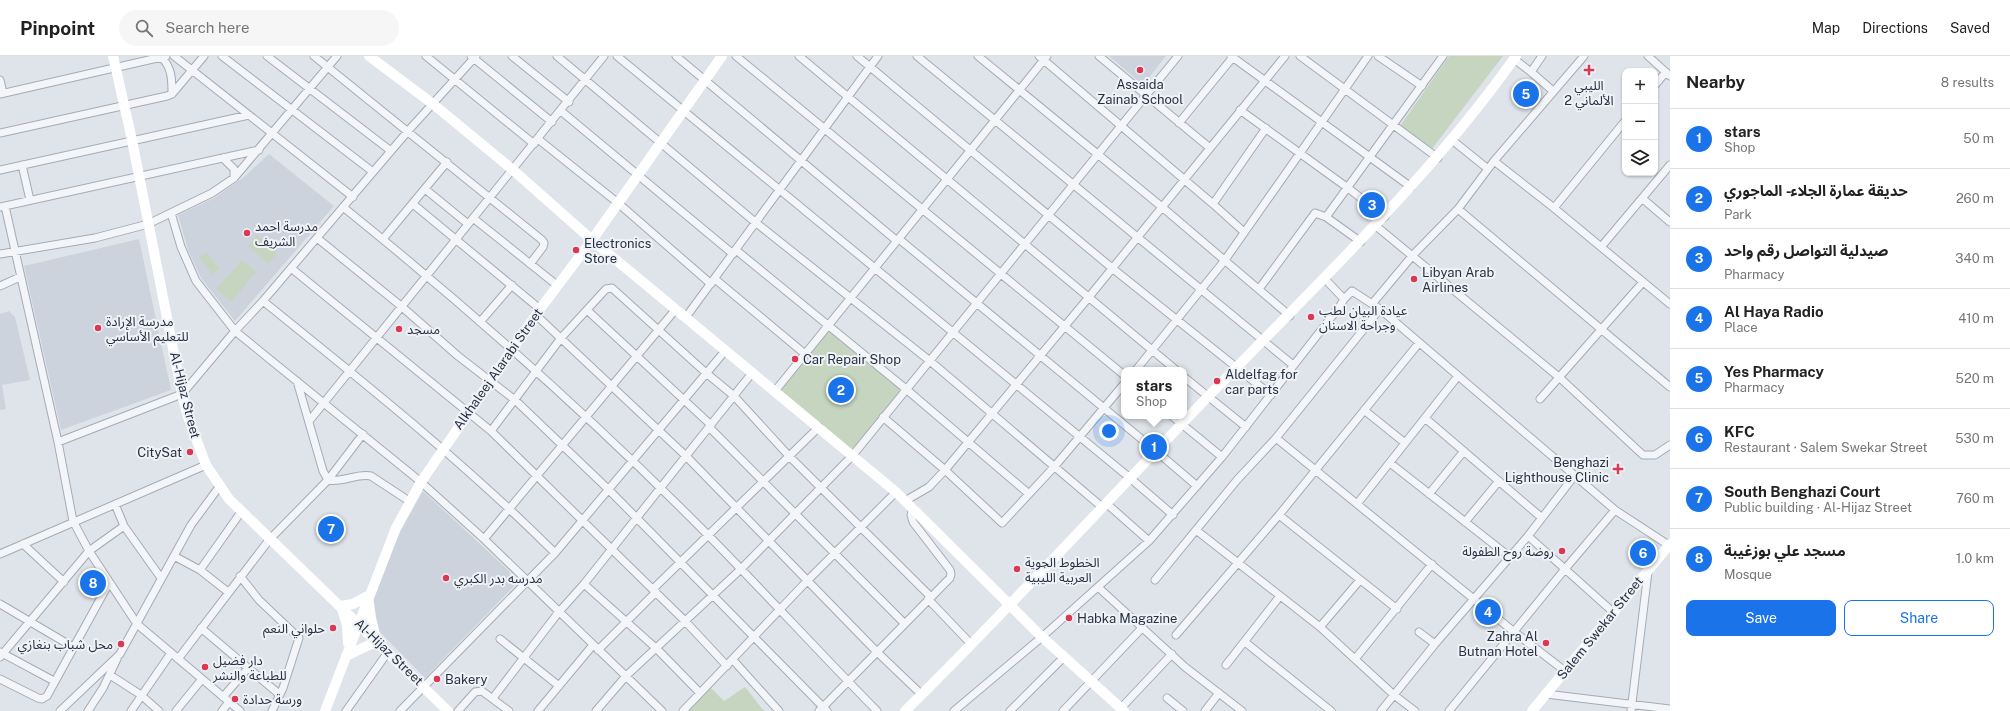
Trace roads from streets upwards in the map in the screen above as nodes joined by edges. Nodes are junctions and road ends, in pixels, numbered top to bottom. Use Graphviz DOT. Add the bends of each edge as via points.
graph roads {
  1 [pos="112,56"];
  2 [pos="164,56"];
  3 [pos="174,56"];
  4 [pos="204,56"];
  5 [pos="222,56"];
  6 [pos="267,56"];
  7 [pos="314,56"];
  8 [pos="337,56"];
  9 [pos="369,56"];
  10 [pos="426,56"];
  11 [pos="512,56"];
  12 [pos="557,56"];
  13 [pos="604,56"];
  14 [pos="617,56"];
  15 [pos="676,56"];
  16 [pos="722,56"];
  17 [pos="736,56"];
  18 [pos="799,56"];
  19 [pos="857,56"];
  20 [pos="878,56"];
  21 [pos="917,56"];
  22 [pos="978,56"];
  23 [pos="1099,56"];
  24 [pos="1178,56"];
  25 [pos="1232,56"];
  26 [pos="1285,56"];
  27 [pos="1300,56"];
  28 [pos="1368,56"];
  29 [pos="1378,56"];
  30 [pos="1443,56"];
  31 [pos="1542,56"];
  32 [pos="1584,56"];
  33 [pos="1648,56"];
  34 [pos="473,57"];
  35 [pos="1043,57"];
  36 [pos="1515,58"];
  37 [pos="328,66"];
  38 [pos="870,67"];
  39 [pos="116,68"];
  40 [pos="192,70"];
  41 [pos="1531,72"];
  42 [pos="1668,74"];
  43 [pos="455,79"];
  44 [pos="0,80"];
  45 [pos="586,80"];
  46 [pos="705,80"];
  47 [pos="1264,80"];
  48 [pos="1658,82"];
  49 [pos="1422,86"];
  50 [pos="1344,88"];
  51 [pos="310,89"];
  52 [pos="1020,90"];
  53 [pos="1553,91"];
  54 [pos="1,94"];
  55 [pos="172,94"];
  56 [pos="1145,95"];
  57 [pos="848,96"];
  58 [pos="569,102"];
  59 [pos="124,104"];
  60 [pos="433,104"];
  61 [pos="293,110"];
  62 [pos="561,110"];
  63 [pos="1240,110"];
  64 [pos="683,112"];
  65 [pos="249,115"];
  66 [pos="995,121"];
  67 [pos="1321,121"];
  68 [pos="552,122"];
  69 [pos="1179,123"];
  70 [pos="1393,125"];
  71 [pos="1622,125"];
  72 [pos="1121,126"];
  73 [pos="1266,128"];
  74 [pos="824,129"];
  75 [pos="408,131"];
  76 [pos="0,133"];
  77 [pos="273,134"];
  78 [pos="132,140"];
  79 [pos="1452,140"];
  80 [pos="536,142"];
  81 [pos="660,144"];
  82 [pos="1210,148"];
  83 [pos="259,150"];
  84 [pos="971,150"];
  85 [pos="391,151"];
  86 [pos="1300,153"];
  87 [pos="1097,154"];
  88 [pos="1371,157"];
  89 [pos="223,158"];
  90 [pos="1438,158"];
  91 [pos="800,160"];
  92 [pos="1494,161"];
  93 [pos="447,162"];
  94 [pos="22,165"];
  95 [pos="1670,165"];
  96 [pos="1488,169"];
  97 [pos="0,170"];
  98 [pos="513,170"];
  99 [pos="373,172"];
  100 [pos="638,174"];
  101 [pos="139,176"];
  102 [pos="234,178"];
  103 [pos="946,179"];
  104 [pos="1186,179"];
  105 [pos="1073,183"];
  106 [pos="1411,187"];
  107 [pos="1348,188"];
  108 [pos="425,189"];
  109 [pos="778,190"];
  110 [pos="353,197"];
  111 [pos="491,198"];
  112 [pos="1643,199"];
  113 [pos="30,200"];
  114 [pos="618,203"];
  115 [pos="412,204"];
  116 [pos="1213,204"];
  117 [pos="2,206"];
  118 [pos="343,207"];
  119 [pos="1162,207"];
  120 [pos="1554,208"];
  121 [pos="922,209"];
  122 [pos="1458,209"];
  123 [pos="172,213"];
  124 [pos="1049,216"];
  125 [pos="1326,217"];
  126 [pos="1385,217"];
  127 [pos="473,218"];
  128 [pos="755,222"];
  129 [pos="1670,222"];
  130 [pos="148,224"];
  131 [pos="468,224"];
  132 [pos="1376,226"];
  133 [pos="1244,232"];
  134 [pos="1138,237"];
  135 [pos="317,238"];
  136 [pos="383,239"];
  137 [pos="455,239"];
  138 [pos="592,240"];
  139 [pos="898,240"];
  140 [pos="1361,242"];
  141 [pos="1024,243"];
  142 [pos="1601,247"];
  143 [pos="15,251"];
  144 [pos="735,252"];
  145 [pos="0,254"];
  146 [pos="1413,255"];
  147 [pos="1225,260"];
  148 [pos="530,264"];
  149 [pos="291,268"];
  150 [pos="875,268"];
  151 [pos="1112,268"];
  152 [pos="999,274"];
  153 [pos="425,275"];
  154 [pos="20,277"];
  155 [pos="1325,279"];
  156 [pos="713,282"];
  157 [pos="1643,282"];
  158 [pos="0,286"];
  159 [pos="512,286"];
  160 [pos="558,286"];
  161 [pos="1259,289"];
  162 [pos="1202,290"];
  163 [pos="852,297"];
  164 [pos="1089,297"];
  165 [pos="1344,299"];
  166 [pos="263,301"];
  167 [pos="977,302"];
  168 [pos="1372,304"];
  169 [pos="1670,304"];
  170 [pos="401,306"];
  171 [pos="676,309"];
  172 [pos="1380,309"];
  173 [pos="587,310"];
  174 [pos="538,312"];
  175 [pos="1290,316"];
  176 [pos="686,318"];
  177 [pos="1178,320"];
  178 [pos="480,322"];
  179 [pos="829,325"];
  180 [pos="1064,326"];
  181 [pos="659,329"];
  182 [pos="1602,330"];
  183 [pos="235,331"];
  184 [pos="953,332"];
  185 [pos="377,337"];
  186 [pos="561,338"];
  187 [pos="1264,341"];
  188 [pos="1419,343"];
  189 [pos="511,350"];
  190 [pos="725,351"];
  191 [pos="1153,351"];
  192 [pos="805,354"];
  193 [pos="1040,355"];
  194 [pos="636,357"];
  195 [pos="930,361"];
  196 [pos="1293,365"];
  197 [pos="1139,367"];
  198 [pos="1172,367"];
  199 [pos="1236,368"];
  200 [pos="349,370"];
  201 [pos="536,371"];
  202 [pos="705,372"];
  203 [pos="752,373"];
  204 [pos="1121,373"];
  205 [pos="1458,376"];
  206 [pos="1560,378"];
  207 [pos="491,380"];
  208 [pos="1187,380"];
  209 [pos="297,381"];
  210 [pos="1017,385"];
  211 [pos="612,387"];
  212 [pos="1670,387"];
  213 [pos="1121,388"];
  214 [pos="906,389"];
  215 [pos="775,391"];
  216 [pos="182,394"];
  217 [pos="1271,394"];
  218 [pos="734,396"];
  219 [pos="1208,397"];
  220 [pos="683,399"];
  221 [pos="1540,399"];
  222 [pos="515,400"];
  223 [pos="324,402"];
  224 [pos="1104,408"];
  225 [pos="1364,410"];
  226 [pos="468,412"];
  227 [pos="992,414"];
  228 [pos="586,416"];
  229 [pos="883,417"];
  230 [pos="1425,418"];
  231 [pos="1176,419"];
  232 [pos="1187,419"];
  233 [pos="1187,419"];
  234 [pos="310,420"];
  235 [pos="1182,424"];
  236 [pos="710,426"];
  237 [pos="819,427"];
  238 [pos="1246,427"];
  239 [pos="658,430"];
  240 [pos="491,432"];
  241 [pos="363,434"];
  242 [pos="1080,437"];
  243 [pos="1276,438"];
  244 [pos="58,442"];
  245 [pos="968,442"];
  246 [pos="1405,443"];
  247 [pos="1670,445"];
  248 [pos="562,446"];
  249 [pos="442,450"];
  250 [pos="1156,450"];
  251 [pos="1464,451"];
  252 [pos="853,455"];
  253 [pos="686,456"];
  254 [pos="789,456"];
  255 [pos="1222,457"];
  256 [pos="632,461"];
  257 [pos="1390,463"];
  258 [pos="206,465"];
  259 [pos="1055,466"];
  260 [pos="1315,469"];
  261 [pos="945,470"];
  262 [pos="1575,475"];
  263 [pos="537,476"];
  264 [pos="1130,478"];
  265 [pos="328,480"];
  266 [pos="1499,481"];
  267 [pos="421,482"];
  268 [pos="764,482"];
  269 [pos="1197,486"];
  270 [pos="219,487"];
  271 [pos="608,489"];
  272 [pos="660,489"];
  273 [pos="822,489"];
  274 [pos="896,492"];
  275 [pos="1029,494"];
  276 [pos="1429,494"];
  277 [pos="409,501"];
  278 [pos="906,501"];
  279 [pos="115,504"];
  280 [pos="1357,504"];
  281 [pos="1104,505"];
  282 [pos="509,508"];
  283 [pos="736,508"];
  284 [pos="913,508"];
  285 [pos="1615,510"];
  286 [pos="241,512"];
  287 [pos="796,514"];
  288 [pos="1173,515"];
  289 [pos="1279,515"];
  290 [pos="1542,518"];
  291 [pos="636,519"];
  292 [pos="582,521"];
  293 [pos="73,522"];
  294 [pos="1465,522"];
  295 [pos="124,526"];
  296 [pos="861,528"];
  297 [pos="1196,530"];
  298 [pos="708,536"];
  299 [pos="1528,536"];
  300 [pos="484,539"];
  301 [pos="269,540"];
  302 [pos="769,541"];
  303 [pos="1149,541"];
  304 [pos="22,544"];
  305 [pos="1669,545"];
  306 [pos="611,550"];
  307 [pos="89,551"];
  308 [pos="554,553"];
  309 [pos="0,554"];
  310 [pos="836,554"];
  311 [pos="174,556"];
  312 [pos="1510,557"];
  313 [pos="681,563"];
  314 [pos="1238,563"];
  315 [pos="1432,564"];
  316 [pos="741,569"];
  317 [pos="1565,569"];
  318 [pos="1648,569"];
  319 [pos="200,570"];
  320 [pos="240,576"];
  321 [pos="161,578"];
  322 [pos="1155,580"];
  323 [pos="1360,580"];
  324 [pos="808,581"];
  325 [pos="64,582"];
  326 [pos="109,583"];
  327 [pos="527,583"];
  328 [pos="584,584"];
  329 [pos="1098,587"];
  330 [pos="655,591"];
  331 [pos="228,592"];
  332 [pos="713,595"];
  333 [pos="368,596"];
  334 [pos="1280,596"];
  335 [pos="930,598"];
  336 [pos="1475,600"];
  337 [pos="0,604"];
  338 [pos="1010,605"];
  339 [pos="341,606"];
  340 [pos="1397,608"];
  341 [pos="780,611"];
  342 [pos="1613,612"];
  343 [pos="558,613"];
  344 [pos="30,621"];
  345 [pos="685,621"];
  346 [pos="358,622"];
  347 [pos="627,622"];
  348 [pos="904,623"];
  349 [pos="137,624"];
  350 [pos="1320,627"];
  351 [pos="201,628"];
  352 [pos="1142,628"];
  353 [pos="1513,631"];
  354 [pos="1419,632"];
  355 [pos="1176,635"];
  356 [pos="754,637"];
  357 [pos="1042,637"];
  358 [pos="500,640"];
  359 [pos="1245,642"];
  360 [pos="377,643"];
  361 [pos="971,644"];
  362 [pos="1435,644"];
  363 [pos="73,647"];
  364 [pos="596,648"];
  365 [pos="657,648"];
  366 [pos="347,651"];
  367 [pos="876,651"];
  368 [pos="388,652"];
  369 [pos="1,654"];
  370 [pos="120,654"];
  371 [pos="171,654"];
  372 [pos="1172,654"];
  373 [pos="1064,657"];
  374 [pos="524,658"];
  375 [pos="178,659"];
  376 [pos="733,660"];
  377 [pos="1355,660"];
  378 [pos="1226,665"];
  379 [pos="727,666"];
  380 [pos="248,668"];
  381 [pos="1565,671"];
  382 [pos="110,675"];
  383 [pos="626,676"];
  384 [pos="0,679"];
  385 [pos="202,679"];
  386 [pos="54,681"];
  387 [pos="848,681"];
  388 [pos="1090,682"];
  389 [pos="559,686"];
  390 [pos="424,687"];
  391 [pos="700,693"];
  392 [pos="1219,693"];
  393 [pos="279,694"];
  394 [pos="1546,694"];
  395 [pos="141,695"];
  396 [pos="922,695"];
  397 [pos="1394,695"];
  398 [pos="223,697"];
  399 [pos="493,698"];
  400 [pos="1167,698"];
  401 [pos="229,702"];
  402 [pos="90,708"];
  403 [pos="1632,708"];
  404 [pos="1122,709"];
  405 [pos="1670,709"];
  406 [pos="823,710"];
  407 [pos="958,710"];
  408 [pos="60,711"];
  409 [pos="98,711"];
  410 [pos="131,711"];
  411 [pos="159,711"];
  412 [pos="176,711"];
  413 [pos="222,711"];
  414 [pos="240,711"];
  415 [pos="272,711"];
  416 [pos="325,711"];
  417 [pos="346,711"];
  418 [pos="400,711"];
  419 [pos="448,711"];
  420 [pos="458,711"];
  421 [pos="509,711"];
  422 [pos="538,711"];
  423 [pos="596,711"];
  424 [pos="662,711"];
  425 [pos="683,711"];
  426 [pos="780,711"];
  427 [pos="877,711"];
  428 [pos="905,711"];
  429 [pos="1010,711"];
  430 [pos="1064,711"];
  431 [pos="1183,711"];
  432 [pos="1205,711"];
  433 [pos="1242,711"];
  434 [pos="1331,711"];
  435 [pos="1381,711"];
  436 [pos="1415,711"];
  437 [pos="1448,711"];
  438 [pos="1532,711"];
  1 -- 39 [label="street, Al-Hijaz Street"];
  2 -- 39 [label="street"];
  2 -- 55 [label="street" via="172,80"];
  3 -- 40 [label="street"];
  4 -- 40 [label="street"];
  5 -- 61 [label="street"];
  6 -- 51 [label="street"];
  7 -- 37 [label="street"];
  8 -- 37 [label="street"];
  9 -- 60 [label="street"];
  10 -- 43 [label="street"];
  11 -- 58 [label="street"];
  12 -- 45 [label="street"];
  13 -- 45 [label="street"];
  14 -- 64 [label="street"];
  15 -- 46 [label="street"];
  16 -- 46 [label="street, Alkhaleej Alarabi Street"];
  17 -- 74 [label="street"];
  18 -- 57 [label="street"];
  19 -- 38 [label="street"];
  20 -- 38 [label="street"];
  21 -- 66 [label="street"];
  22 -- 52 [label="street"];
  23 -- 56 [label="street"];
  24 -- 56 [label="street"];
  25 -- 47 [label="street"];
  25 -- 69 [label="street"];
  26 -- 47 [label="street"];
  27 -- 50 [label="street"];
  28 -- 50 [label="street"];
  29 -- 49 [label="street"];
  30 -- 49 [label="street"];
  31 -- 41 [label="street"];
  32 -- 53 [label="street"];
  33 -- 42 [label="street"];
  34 -- 43 [label="street"];
  34 -- 68 [label="street"];
  35 -- 52 [label="street"];
  35 -- 72 [label="street"];
  36 -- 41 [label="street"];
  36 -- 79 [label="street"];
  37 -- 51 [label="street"];
  37 -- 75 [label="street"];
  38 -- 57 [label="street"];
  38 -- 84 [label="street"];
  39 -- 54 [label="street"];
  39 -- 59 [label="street, Al-Hijaz Street"];
  40 -- 55 [label="street"];
  40 -- 65 [label="street"];
  41 -- 53 [label="street"];
  42 -- 48 [label="street"];
  43 -- 60 [label="street"];
  43 -- 80 [label="street"];
  44 -- 54 [label="street"];
  45 -- 58 [label="street"];
  45 -- 81 [label="street"];
  46 -- 64 [label="street, Alkhaleej Alarabi Street"];
  46 -- 91 [label="street"];
  47 -- 63 [label="street"];
  47 -- 67 [label="street"];
  49 -- 70 [label="street"];
  50 -- 67 [label="street"];
  50 -- 70 [label="street"];
  51 -- 61 [label="street"];
  51 -- 85 [label="street"];
  52 -- 66 [label="street"];
  52 -- 87 [label="street"];
  53 -- 92 [label="street"];
  55 -- 59 [label="street"];
  56 -- 69 [label="street"];
  56 -- 72 [label="street"];
  57 -- 74 [label="street"];
  57 -- 103 [label="street"];
  58 -- 62 [label="street"];
  59 -- 76 [label="street"];
  59 -- 78 [label="street, Al-Hijaz Street"];
  60 -- 75 [label="street"];
  60 -- 98 [label="street"];
  61 -- 77 [label="street"];
  61 -- 99 [label="street"];
  62 -- 68 [label="street"];
  62 -- 100 [label="street"];
  63 -- 73 [label="street"];
  63 -- 82 [label="street"];
  64 -- 81 [label="street, Alkhaleej Alarabi Street"];
  64 -- 109 [label="street"];
  65 -- 77 [label="street"];
  65 -- 78 [label="street"];
  66 -- 84 [label="street"];
  66 -- 105 [label="street"];
  67 -- 86 [label="street"];
  67 -- 88 [label="street"];
  68 -- 80 [label="street"];
  69 -- 82 [label="street"];
  70 -- 88 [label="street"];
  70 -- 90 [label="street"];
  71 -- 120 [label="street"];
  72 -- 87 [label="street"];
  72 -- 104 [label="street"];
  73 -- 86 [label="street"];
  73 -- 116 [label="street"];
  74 -- 91 [label="street"];
  74 -- 121 [label="street"];
  75 -- 85 [label="street"];
  75 -- 93 [label="street"];
  77 -- 83 [label="street"];
  77 -- 110 [label="street"];
  78 -- 94 [label="street"];
  78 -- 101 [label="street, Al-Hijaz Street"];
  79 -- 90 [label="street"];
  79 -- 96 [label="street"];
  80 -- 98 [label="street"];
  80 -- 114 [label="street"];
  81 -- 100 [label="street, Alkhaleej Alarabi Street"];
  81 -- 128 [label="street"];
  82 -- 104 [label="street"];
  83 -- 89 [label="street"];
  83 -- 102 [label="street"];
  84 -- 103 [label="street"];
  84 -- 124 [label="street"];
  85 -- 99 [label="street"];
  86 -- 107 [label="street"];
  86 -- 133 [label="street"];
  87 -- 105 [label="street"];
  87 -- 119 [label="street"];
  88 -- 106 [label="street"];
  88 -- 107 [label="street"];
  89 -- 101 [label="street"];
  89 -- 102 [label="street" via="234,169"];
  90 -- 106 [label="street"];
  91 -- 109 [label="street"];
  91 -- 139 [label="street"];
  92 -- 96 [label="street"];
  92 -- 120 [label="street"];
  93 -- 108 [label="street"];
  93 -- 111 [label="street"];
  94 -- 97 [label="street"];
  94 -- 113 [label="street"];
  95 -- 112 [label="street"];
  96 -- 122 [label="street"];
  98 -- 111 [label="street"];
  98 -- 138 [label="street"];
  99 -- 110 [label="street"];
  100 -- 114 [label="street, Alkhaleej Alarabi Street"];
  100 -- 144 [label="street"];
  101 -- 113 [label="street"];
  101 -- 130 [label="street, Al-Hijaz Street"];
  102 -- 123 [label="street" via="212,193"];
  103 -- 121 [label="street"];
  103 -- 141 [label="street"];
  104 -- 116 [label="street"];
  104 -- 119 [label="street"];
  105 -- 124 [label="street"];
  105 -- 134 [label="street"];
  106 -- 126 [label="street"];
  107 -- 125 [label="street"];
  107 -- 126 [label="street"];
  108 -- 115 [label="street"];
  108 -- 131 [label="street"];
  109 -- 128 [label="street"];
  109 -- 150 [label="street"];
  110 -- 118 [label="street"];
  111 -- 127 [label="street"];
  111 -- 148 [label="street" via="544,243"];
  112 -- 129 [label="street"];
  112 -- 142 [label="street"];
  113 -- 117 [label="street"];
  114 -- 138 [label="street, Alkhaleej Alarabi Street"];
  114 -- 156 [label="street"];
  115 -- 136 [label="street"];
  115 -- 137 [label="street"];
  116 -- 133 [label="street"];
  117 -- 143 [label="street"];
  118 -- 135 [label="street"];
  118 -- 136 [label="street"];
  119 -- 134 [label="street"];
  119 -- 147 [label="street"];
  120 -- 142 [label="street"];
  121 -- 139 [label="street"];
  121 -- 152 [label="street"];
  122 -- 146 [label="street"];
  122 -- 182 [label="street"];
  123 -- 130 [label="street"];
  123 -- 183 [label="street" via="181,247 196,281"];
  124 -- 141 [label="street"];
  124 -- 151 [label="street"];
  125 -- 140 [label="street"];
  125 -- 161 [label="street" via="1318,213 1312,216"];
  126 -- 132 [label="street"];
  127 -- 131 [label="street"];
  127 -- 148 [label="street"];
  128 -- 144 [label="street"];
  128 -- 163 [label="street"];
  130 -- 143 [label="street" via="96,238"];
  130 -- 216 [label="street, Al-Hijaz Street"];
  131 -- 137 [label="street"];
  132 -- 140 [label="street"];
  132 -- 146 [label="street"];
  133 -- 147 [label="street"];
  134 -- 151 [label="street"];
  134 -- 162 [label="street"];
  135 -- 149 [label="street"];
  135 -- 170 [label="street"];
  136 -- 153 [label="street"];
  137 -- 153 [label="street"];
  137 -- 159 [label="street"];
  138 -- 160 [label="street, Alkhaleej Alarabi Street"];
  138 -- 171 [label="street"];
  139 -- 150 [label="street"];
  139 -- 167 [label="street"];
  140 -- 155 [label="street"];
  141 -- 152 [label="street"];
  141 -- 164 [label="street"];
  142 -- 157 [label="street"];
  143 -- 145 [label="street"];
  143 -- 154 [label="street"];
  144 -- 156 [label="street"];
  144 -- 179 [label="street"];
  146 -- 168 [label="street"];
  146 -- 206 [label="street"];
  147 -- 161 [label="street"];
  147 -- 162 [label="street"];
  148 -- 160 [label="street"];
  149 -- 166 [label="street"];
  149 -- 185 [label="street"];
  150 -- 163 [label="street"];
  150 -- 184 [label="street"];
  151 -- 164 [label="street"];
  151 -- 177 [label="street"];
  152 -- 167 [label="street"];
  152 -- 180 [label="street"];
  153 -- 170 [label="street"];
  153 -- 178 [label="street"];
  154 -- 158 [label="street"];
  154 -- 244 [label="street"];
  155 -- 165 [label="street"];
  155 -- 175 [label="street"];
  156 -- 176 [label="street"];
  156 -- 192 [label="street"];
  157 -- 169 [label="street"];
  157 -- 182 [label="street"];
  159 -- 174 [label="street"];
  159 -- 178 [label="street"];
  160 -- 174 [label="street, Alkhaleej Alarabi Street"];
  161 -- 175 [label="street"];
  162 -- 177 [label="street"];
  162 -- 187 [label="street"];
  163 -- 179 [label="street"];
  163 -- 195 [label="street"];
  164 -- 180 [label="street"];
  164 -- 191 [label="street"];
  165 -- 168 [label="street" via="1352,291"];
  165 -- 196 [label="street"];
  166 -- 183 [label="street"];
  166 -- 200 [label="street"];
  167 -- 184 [label="street"];
  167 -- 193 [label="street"];
  168 -- 172 [label="street"];
  170 -- 185 [label="street"];
  170 -- 207 [label="street" via="458,356"];
  171 -- 176 [label="street"];
  171 -- 181 [label="street"];
  172 -- 188 [label="street"];
  172 -- 243 [label="street"];
  173 -- 181 [label="street" via="609,287"];
  173 -- 186 [label="street"];
  173 -- 194 [label="street"];
  174 -- 186 [label="street"];
  174 -- 189 [label="street, Alkhaleej Alarabi Street"];
  175 -- 187 [label="street"];
  176 -- 190 [label="street"];
  177 -- 191 [label="street"];
  177 -- 199 [label="street"];
  178 -- 189 [label="street"];
  179 -- 192 [label="street"];
  179 -- 214 [label="street"];
  180 -- 193 [label="street"];
  180 -- 204 [label="street"];
  181 -- 194 [label="street"];
  181 -- 202 [label="street"];
  182 -- 206 [label="street"];
  182 -- 212 [label="street"];
  183 -- 209 [label="street"];
  183 -- 216 [label="street"];
  184 -- 195 [label="street"];
  184 -- 210 [label="street"];
  185 -- 200 [label="street"];
  185 -- 226 [label="street"];
  186 -- 201 [label="street"];
  186 -- 211 [label="street"];
  187 -- 196 [label="street"];
  187 -- 199 [label="street"];
  188 -- 205 [label="street"];
  188 -- 225 [label="street"];
  189 -- 201 [label="street"];
  189 -- 207 [label="street, Alkhaleej Alarabi Street"];
  190 -- 202 [label="street"];
  190 -- 203 [label="street"];
  191 -- 197 [label="street"];
  191 -- 198 [label="street"];
  192 -- 215 [label="street"];
  193 -- 210 [label="street"];
  193 -- 224 [label="street"];
  194 -- 211 [label="street"];
  194 -- 220 [label="street"];
  195 -- 214 [label="street"];
  195 -- 227 [label="street"];
  196 -- 217 [label="street"];
  199 -- 217 [label="street"];
  199 -- 219 [label="street"];
  200 -- 223 [label="street"];
  200 -- 249 [label="street"];
  201 -- 222 [label="street"];
  201 -- 228 [label="street"];
  202 -- 218 [label="street"];
  202 -- 220 [label="street"];
  203 -- 215 [label="street"];
  203 -- 218 [label="street"];
  205 -- 230 [label="street"];
  205 -- 262 [label="street"];
  206 -- 221 [label="street"];
  206 -- 247 [label="street" via="1643,455 1655,455"];
  207 -- 222 [label="street"];
  207 -- 226 [label="street, Alkhaleej Alarabi Street"];
  208 -- 219 [label="street"];
  209 -- 223 [label="street"];
  209 -- 234 [label="street"];
  210 -- 227 [label="street"];
  210 -- 242 [label="street"];
  211 -- 228 [label="street"];
  211 -- 239 [label="street"];
  213 -- 224 [label="street"];
  214 -- 229 [label="street"];
  214 -- 245 [label="street"];
  215 -- 237 [label="street"];
  216 -- 244 [label="street"];
  216 -- 258 [label="street, Al-Hijaz Street"];
  217 -- 238 [label="street"];
  218 -- 236 [label="street"];
  218 -- 254 [label="street"];
  219 -- 232 [label="street"];
  219 -- 238 [label="street"];
  220 -- 236 [label="street"];
  220 -- 239 [label="street"];
  222 -- 240 [label="street"];
  222 -- 248 [label="street"];
  223 -- 234 [label="street"];
  223 -- 241 [label="street"];
  224 -- 242 [label="street"];
  224 -- 250 [label="street"];
  225 -- 246 [label="street"];
  225 -- 260 [label="street"];
  226 -- 240 [label="street"];
  226 -- 249 [label="street, Alkhaleej Alarabi Street"];
  227 -- 245 [label="street"];
  227 -- 259 [label="street"];
  228 -- 248 [label="street"];
  228 -- 256 [label="street"];
  229 -- 252 [label="street"];
  229 -- 261 [label="street"];
  230 -- 246 [label="street"];
  230 -- 251 [label="street"];
  231 -- 235 [label="street"];
  233 -- 235 [label="street"];
  234 -- 265 [label="street" via="323,471"];
  235 -- 250 [label="street"];
  235 -- 255 [label="street"];
  236 -- 253 [label="street"];
  236 -- 268 [label="street"];
  237 -- 252 [label="street"];
  237 -- 254 [label="street"];
  238 -- 255 [label="street"];
  239 -- 253 [label="street"];
  239 -- 256 [label="street"];
  240 -- 263 [label="street"];
  241 -- 265 [label="street"];
  241 -- 267 [label="street"];
  242 -- 259 [label="street"];
  242 -- 264 [label="street"];
  243 -- 260 [label="street"];
  243 -- 297 [label="street"];
  244 -- 293 [label="street"];
  245 -- 261 [label="street"];
  245 -- 275 [label="street"];
  246 -- 257 [label="street"];
  248 -- 263 [label="street"];
  248 -- 271 [label="street"];
  249 -- 267 [label="street, Alkhaleej Alarabi Street"];
  249 -- 282 [label="street"];
  250 -- 264 [label="street"];
  250 -- 269 [label="street"];
  251 -- 266 [label="street"];
  251 -- 276 [label="street"];
  252 -- 273 [label="street"];
  252 -- 274 [label="street"];
  253 -- 272 [label="street"];
  253 -- 283 [label="street"];
  254 -- 268 [label="street"];
  254 -- 273 [label="street"];
  255 -- 269 [label="street"];
  256 -- 271 [label="street"];
  256 -- 272 [label="street"];
  257 -- 276 [label="street"];
  257 -- 280 [label="street"];
  258 -- 270 [label="street, Al-Hijaz Street"];
  258 -- 279 [label="street"];
  259 -- 275 [label="street"];
  259 -- 281 [label="street"];
  260 -- 280 [label="street"];
  260 -- 289 [label="street"];
  261 -- 275 [label="street" via="1002,523"];
  261 -- 278 [label="street" via="929,487"];
  262 -- 285 [label="street"];
  262 -- 290 [label="street"];
  263 -- 282 [label="street"];
  263 -- 292 [label="street"];
  264 -- 281 [label="street"];
  264 -- 288 [label="street"];
  265 -- 277 [label="street" via="371,476"];
  265 -- 301 [label="street"];
  266 -- 290 [label="street"];
  266 -- 294 [label="street"];
  267 -- 277 [label="street, Alkhaleej Alarabi Street"];
  267 -- 300 [label="street"];
  268 -- 283 [label="street"];
  268 -- 287 [label="street"];
  269 -- 288 [label="street"];
  270 -- 286 [label="street, Al-Hijaz Street"];
  270 -- 311 [label="street" via="190,525"];
  271 -- 291 [label="street"];
  271 -- 292 [label="street"];
  272 -- 291 [label="street"];
  272 -- 298 [label="street"];
  273 -- 287 [label="street"];
  273 -- 296 [label="street"];
  274 -- 278 [label="street"];
  274 -- 296 [label="street"];
  276 -- 294 [label="street"];
  277 -- 333 [label="street, Alkhaleej Alarabi Street"];
  278 -- 284 [label="street"];
  279 -- 293 [label="street"];
  279 -- 295 [label="street"];
  280 -- 315 [label="street"];
  281 -- 303 [label="street"];
  281 -- 338 [label="street"];
  282 -- 300 [label="street"];
  282 -- 308 [label="street"];
  283 -- 298 [label="street"];
  283 -- 302 [label="street"];
  284 -- 335 [label="street" via="913,522 951,574"];
  284 -- 338 [label="street"];
  285 -- 305 [label="street"];
  285 -- 317 [label="street"];
  286 -- 301 [label="street, Al-Hijaz Street"];
  286 -- 319 [label="street"];
  287 -- 302 [label="street"];
  287 -- 310 [label="street"];
  288 -- 303 [label="street"];
  289 -- 314 [label="street"];
  289 -- 323 [label="street"];
  290 -- 299 [label="street"];
  291 -- 306 [label="street"];
  291 -- 313 [label="street"];
  292 -- 306 [label="street"];
  292 -- 308 [label="street"];
  293 -- 304 [label="street"];
  293 -- 307 [label="street"];
  294 -- 312 [label="street"];
  295 -- 307 [label="street"];
  295 -- 321 [label="street"];
  296 -- 310 [label="street"];
  296 -- 335 [label="street"];
  297 -- 314 [label="street"];
  297 -- 322 [label="street"];
  298 -- 313 [label="street"];
  298 -- 316 [label="street"];
  299 -- 312 [label="street"];
  299 -- 317 [label="street"];
  300 -- 327 [label="street"];
  301 -- 320 [label="street"];
  301 -- 339 [label="street, Al-Hijaz Street"];
  302 -- 316 [label="street"];
  302 -- 324 [label="street"];
  303 -- 329 [label="street"];
  304 -- 309 [label="street"];
  304 -- 325 [label="street"];
  305 -- 318 [label="street, Salem Swekar Street"];
  306 -- 328 [label="street"];
  306 -- 330 [label="street"];
  307 -- 325 [label="street"];
  307 -- 326 [label="street"];
  308 -- 327 [label="street"];
  310 -- 324 [label="street"];
  310 -- 348 [label="street"];
  311 -- 319 [label="street"];
  311 -- 321 [label="street"];
  312 -- 336 [label="street"];
  313 -- 330 [label="street"];
  313 -- 332 [label="street"];
  314 -- 334 [label="street"];
  314 -- 355 [label="street"];
  315 -- 336 [label="street"];
  315 -- 340 [label="street"];
  316 -- 332 [label="street"];
  316 -- 341 [label="street"];
  317 -- 342 [label="street"];
  317 -- 353 [label="street"];
  318 -- 342 [label="street, Salem Swekar Street"];
  318 -- 403 [label="street"];
  319 -- 331 [label="street"];
  320 -- 331 [label="street"];
  320 -- 393 [label="street" via="259,600 299,638"];
  321 -- 349 [label="street"];
  323 -- 340 [label="street"];
  323 -- 350 [label="street"];
  324 -- 341 [label="street"];
  324 -- 367 [label="street"];
  325 -- 344 [label="street"];
  326 -- 349 [label="street"];
  326 -- 363 [label="street"];
  327 -- 343 [label="street"];
  327 -- 390 [label="street"];
  328 -- 343 [label="street"];
  328 -- 347 [label="street"];
  329 -- 352 [label="street"];
  329 -- 357 [label="street"];
  330 -- 345 [label="street"];
  330 -- 347 [label="street"];
  331 -- 351 [label="street"];
  332 -- 345 [label="street"];
  332 -- 356 [label="street"];
  333 -- 339 [label="street" via="353,604"];
  333 -- 346 [label="street, Alkhaleej Alarabi Street"];
  333 -- 360 [label="street"];
  334 -- 350 [label="street"];
  334 -- 359 [label="street"];
  335 -- 348 [label="street"];
  335 -- 361 [label="street"];
  336 -- 353 [label="street"];
  336 -- 362 [label="street"];
  337 -- 344 [label="street"];
  338 -- 357 [label="street"];
  338 -- 361 [label="street"];
  339 -- 346 [label="street, Al-Hijaz Street"];
  339 -- 366 [label="street" via="347,626"];
  340 -- 377 [label="street"];
  341 -- 356 [label="street"];
  341 -- 387 [label="street"];
  342 -- 381 [label="street, Salem Swekar Street"];
  343 -- 364 [label="street"];
  343 -- 374 [label="street"];
  344 -- 363 [label="street"];
  344 -- 369 [label="street"];
  345 -- 365 [label="street"];
  345 -- 379 [label="street"];
  346 -- 360 [label="street, Al-Hijaz Street"];
  346 -- 366 [label="street, Alkhaleej Alarabi Street"];
  347 -- 364 [label="street"];
  347 -- 365 [label="street"];
  348 -- 367 [label="street"];
  349 -- 370 [label="street"];
  349 -- 371 [label="street"];
  350 -- 377 [label="street"];
  351 -- 375 [label="street"];
  351 -- 380 [label="street"];
  352 -- 372 [label="street"];
  352 -- 388 [label="street"];
  353 -- 381 [label="street"];
  353 -- 437 [label="street"];
  354 -- 362 [label="street"];
  356 -- 376 [label="street"];
  356 -- 406 [label="street"];
  357 -- 373 [label="street"];
  357 -- 407 [label="street"];
  358 -- 374 [label="street"];
  359 -- 378 [label="street"];
  359 -- 434 [label="street"];
  360 -- 366 [label="street"];
  360 -- 368 [label="street, Al-Hijaz Street"];
  361 -- 396 [label="street"];
  362 -- 397 [label="street"];
  363 -- 386 [label="street"];
  364 -- 383 [label="street"];
  364 -- 389 [label="street"];
  365 -- 383 [label="street"];
  365 -- 391 [label="street"];
  366 -- 416 [label="street, Alkhaleej Alarabi Street"];
  367 -- 387 [label="street"];
  367 -- 396 [label="street"];
  368 -- 390 [label="street, Al-Hijaz Street"];
  368 -- 417 [label="street"];
  369 -- 386 [label="street"];
  370 -- 382 [label="street"];
  370 -- 408 [label="street"];
  371 -- 375 [label="street"];
  371 -- 395 [label="street"];
  372 -- 392 [label="street"];
  372 -- 404 [label="street"];
  373 -- 388 [label="street"];
  373 -- 429 [label="street"];
  374 -- 389 [label="street"];
  374 -- 399 [label="street"];
  375 -- 385 [label="street"];
  376 -- 379 [label="street"];
  376 -- 426 [label="street"];
  377 -- 397 [label="street"];
  379 -- 391 [label="street"];
  380 -- 393 [label="street"];
  380 -- 398 [label="street"];
  381 -- 394 [label="street, Salem Swekar Street"];
  382 -- 395 [label="street"];
  382 -- 402 [label="street"];
  383 -- 423 [label="street"];
  383 -- 424 [label="street"];
  384 -- 386 [label="street" via="42,699"];
  385 -- 398 [label="street"];
  385 -- 412 [label="street"];
  387 -- 406 [label="street"];
  387 -- 427 [label="street"];
  388 -- 404 [label="street"];
  388 -- 430 [label="street"];
  389 -- 422 [label="street"];
  390 -- 418 [label="street"];
  390 -- 419 [label="street, Al-Hijaz Street"];
  391 -- 425 [label="street"];
  392 -- 432 [label="street"];
  392 -- 433 [label="street"];
  393 -- 415 [label="street"];
  394 -- 403 [label="street"];
  394 -- 438 [label="street, Salem Swekar Street"];
  395 -- 410 [label="street"];
  395 -- 411 [label="street"];
  396 -- 428 [label="street"];
  397 -- 435 [label="street"];
  397 -- 436 [label="street"];
  398 -- 401 [label="street"];
  399 -- 420 [label="street" via="479,691"];
  399 -- 421 [label="street"];
  400 -- 431 [label="street"];
  401 -- 413 [label="street"];
  401 -- 414 [label="street"];
  402 -- 409 [label="street"];
  403 -- 405 [label="street"];
}
